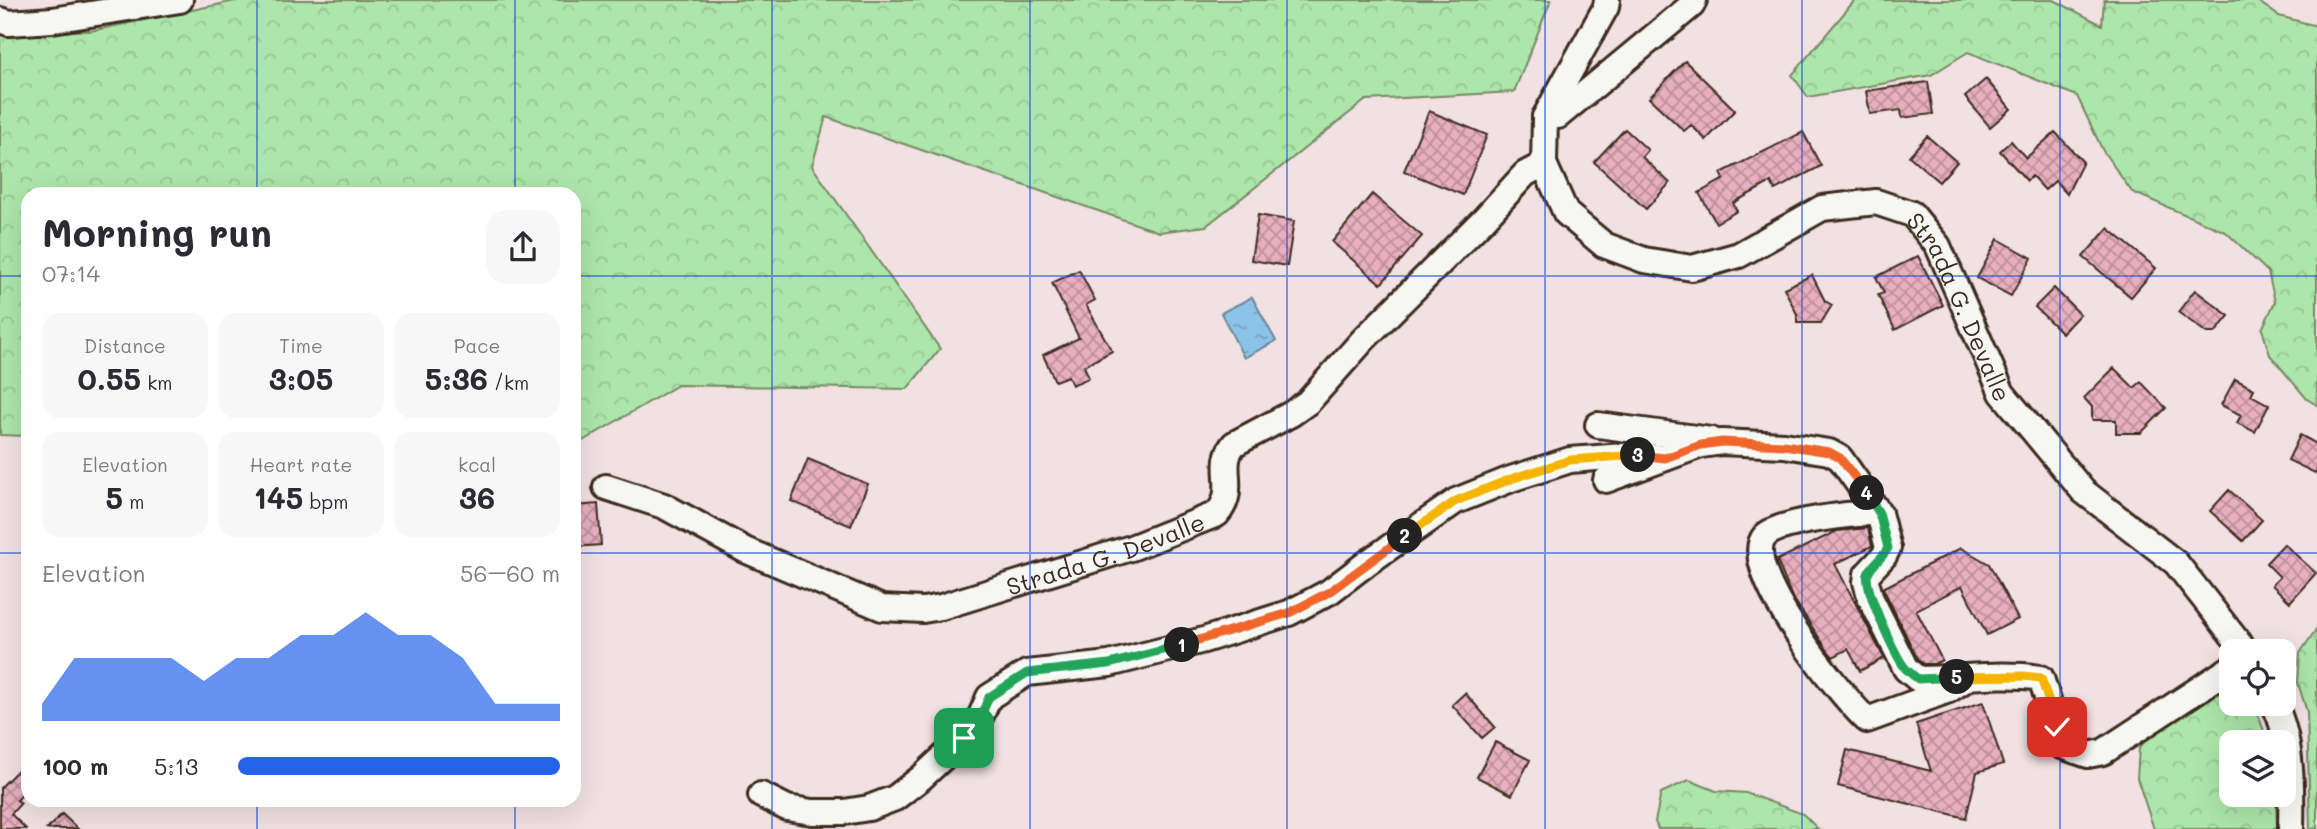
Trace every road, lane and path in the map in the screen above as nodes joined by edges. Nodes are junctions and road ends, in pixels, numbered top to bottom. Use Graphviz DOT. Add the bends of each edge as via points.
graph roads {
  1 [pos="180,0"];
  2 [pos="1607,0"];
  3 [pos="1694,0"];
  4 [pos="0,20"];
  5 [pos="1545,117"];
  6 [pos="1544,164"];
  7 [pos="1598,425"];
  8 [pos="1722,442"];
  9 [pos="1665,458"];
  10 [pos="1606,480"];
  11 [pos="606,488"];
  12 [pos="1879,513"];
  13 [pos="2236,639"];
  14 [pos="1972,675"];
  15 [pos="2219,676"];
  16 [pos="2281,716"];
  17 [pos="761,795"];
  18 [pos="2291,829"];
  1 -- 4 [label="street" via="52,20"];
  2 -- 5 [label="street, Strada G. Devalle"];
  3 -- 5 [label="street" via="1558,116"];
  5 -- 6 [label="street, Strada G. Devalle"];
  6 -- 11 [label="street, Strada G. Devalle" via="1525,174 1308,402 1234,444 1226,460 1228,496 1217,514 1131,548 941,607 882,608 746,550 663,506"];
  6 -- 13 [label="street, Strada G. Devalle" via="1566,213 1604,245 1644,260 1692,268 1740,255 1822,208 1876,202 1912,214 1938,246 2002,393 2083,491 2176,563"];
  7 -- 8 [label="street"];
  8 -- 9 [label="street"];
  8 -- 12 [label="street" via="1829,452 1840,458"];
  9 -- 10 [label="street"];
  9 -- 17 [label="street" via="1636,455 1570,460 1511,479 1456,501 1329,592 1289,613 1109,664 1027,673 989,697 964,738 921,778 895,798 869,808 812,812 787,808"];
  12 -- 14 [label="street" via="1888,548 1867,574 1867,582 1906,669 1918,679"];
  12 -- 14 [label="street" via="1788,525 1766,535 1759,558 1791,625 1819,666 1867,720 1950,690"];
  14 -- 15 [label="street" via="2041,678 2062,746 2088,755 2103,752"];
  16 -- 18 [label="street"];
}
